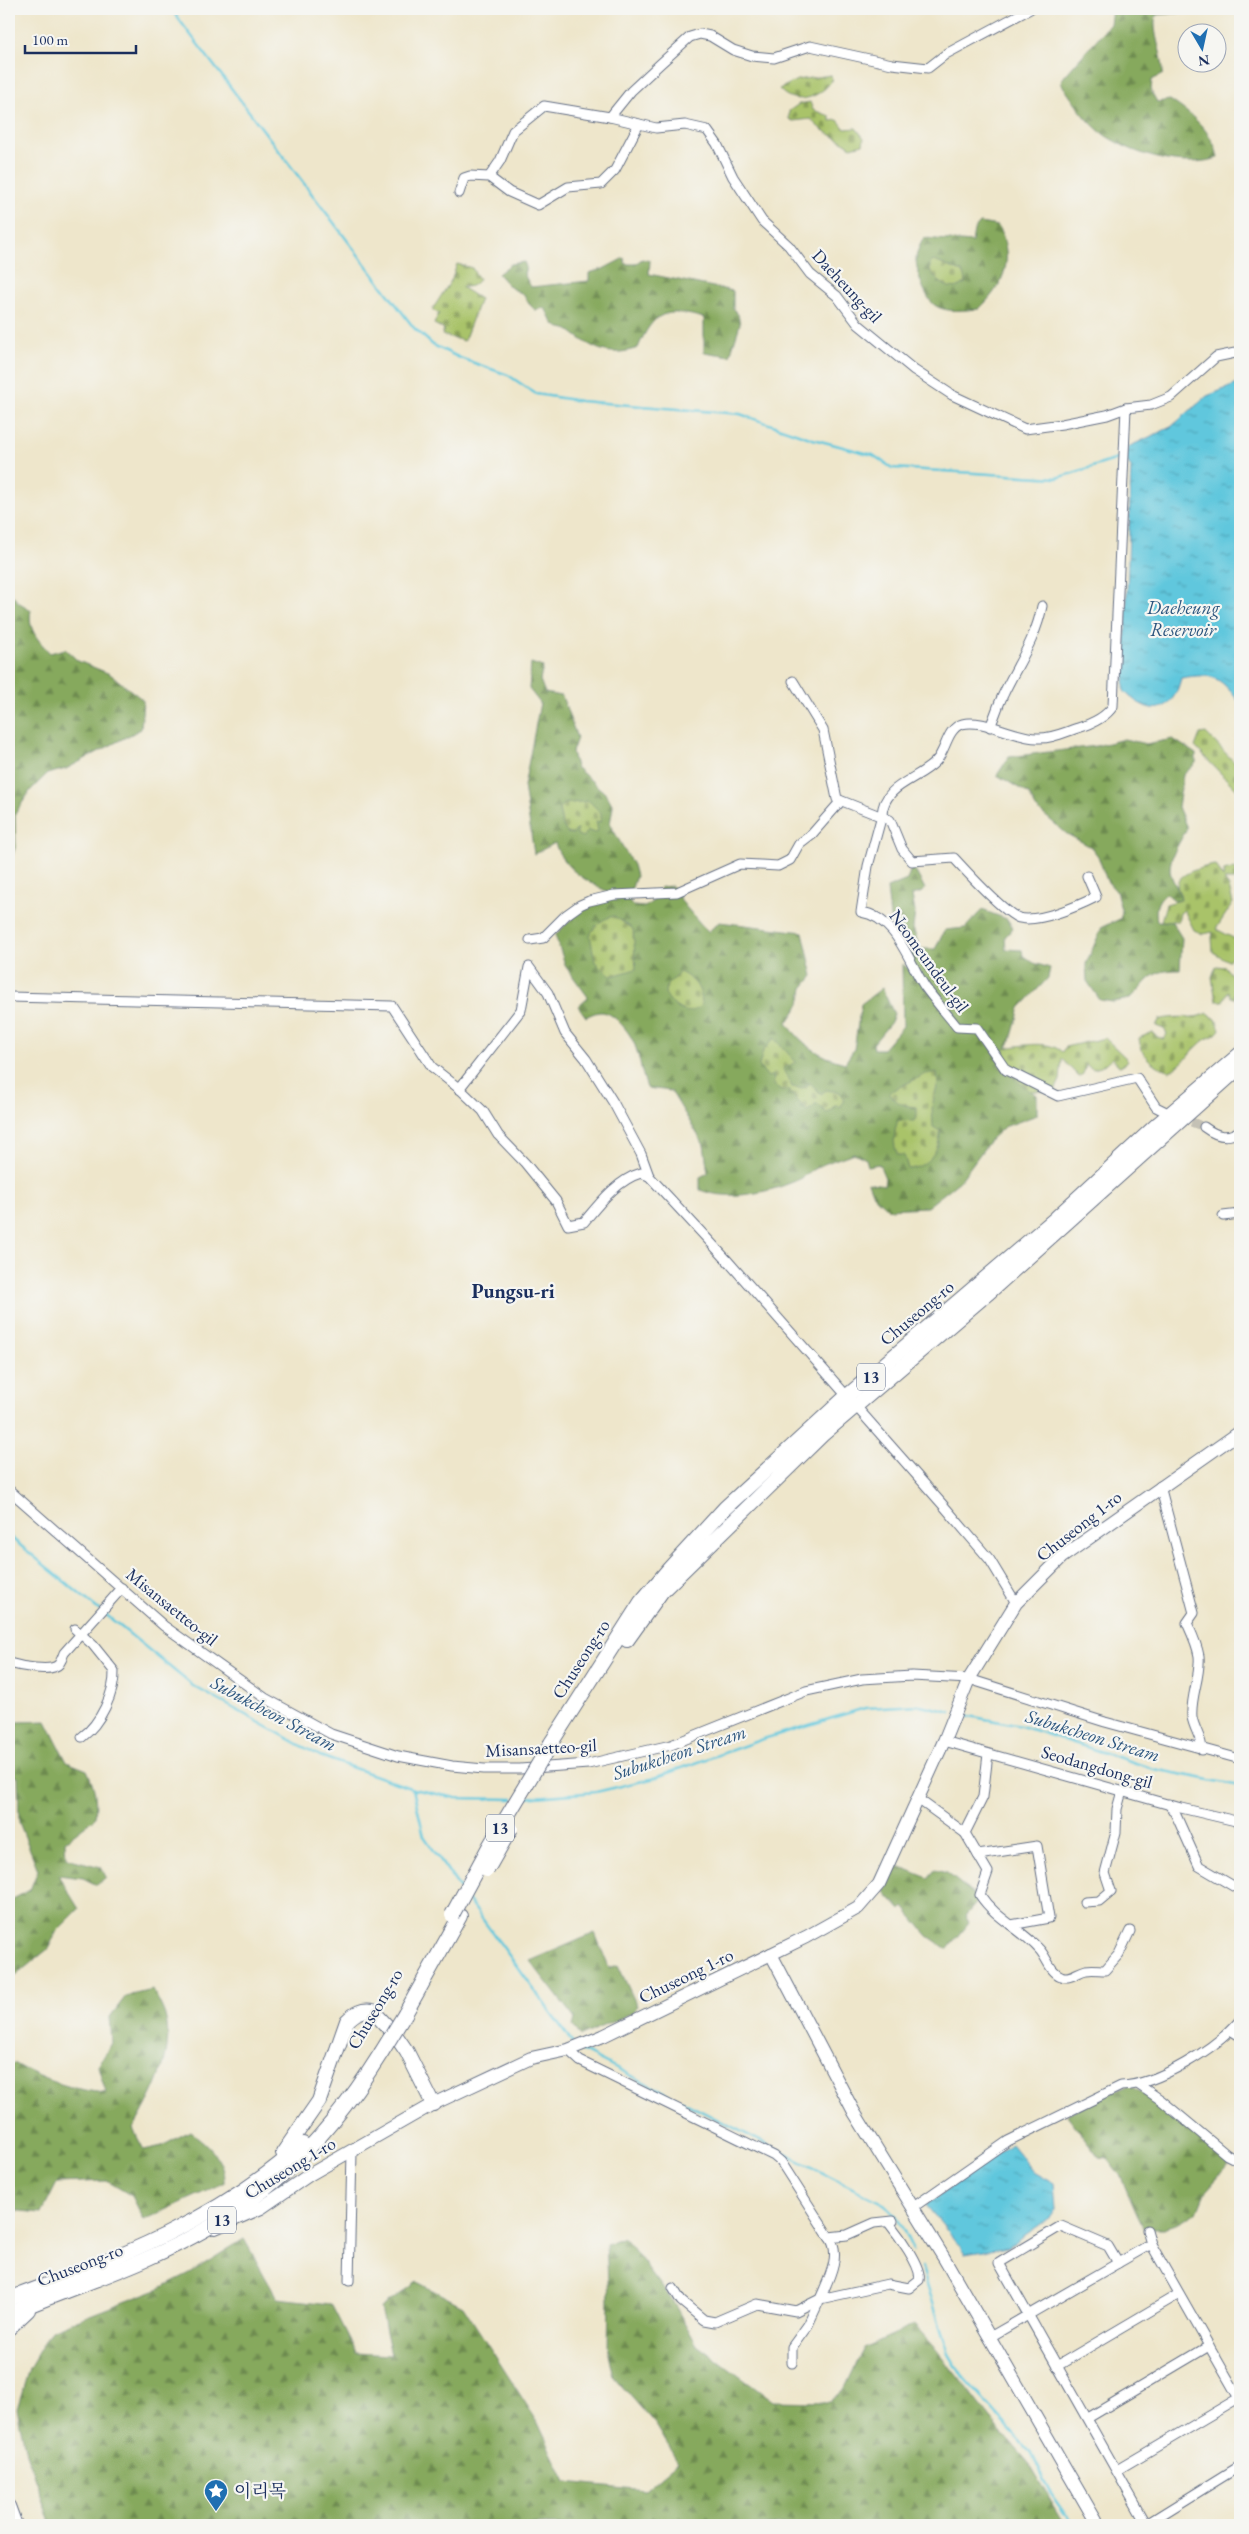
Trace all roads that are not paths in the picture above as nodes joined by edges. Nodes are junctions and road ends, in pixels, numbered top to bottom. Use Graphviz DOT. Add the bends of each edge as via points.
graph roads {
  1 [pos="1030,9"];
  2 [pos="610,116"];
  3 [pos="639,124"];
  4 [pos="489,176"];
  5 [pos="459,193"];
  6 [pos="1240,352"];
  7 [pos="1126,408"];
  8 [pos="1042,606"];
  9 [pos="793,681"];
  10 [pos="990,727"];
  11 [pos="841,801"];
  12 [pos="882,816"];
  13 [pos="1087,876"];
  14 [pos="530,940"];
  15 [pos="9,997"];
  16 [pos="1240,1054"];
  17 [pos="1240,1067"];
  18 [pos="459,1089"];
  19 [pos="1164,1111"];
  20 [pos="1204,1127"];
  21 [pos="1240,1130"];
  22 [pos="649,1176"];
  23 [pos="1240,1214"];
  24 [pos="1223,1216"];
  25 [pos="852,1401"];
  26 [pos="1240,1432"];
  27 [pos="1160,1486"];
  28 [pos="9,1490"];
  29 [pos="120,1591"];
  30 [pos="1016,1603"];
  31 [pos="81,1631"];
  32 [pos="9,1663"];
  33 [pos="969,1680"];
  34 [pos="82,1737"];
  35 [pos="945,1738"];
  36 [pos="1202,1750"];
  37 [pos="988,1754"];
  38 [pos="1240,1759"];
  39 [pos="1122,1791"];
  40 [pos="918,1799"];
  41 [pos="1169,1804"];
  42 [pos="1240,1822"];
  43 [pos="965,1833"];
  44 [pos="978,1855"];
  45 [pos="1240,1890"];
  46 [pos="1084,1902"];
  47 [pos="1011,1925"];
  48 [pos="1130,1931"];
  49 [pos="771,1954"];
  50 [pos="1240,2020"];
  51 [pos="1232,2031"];
  52 [pos="1240,2036"];
  53 [pos="571,2048"];
  54 [pos="378,2049"];
  55 [pos="1139,2085"];
  56 [pos="433,2104"];
  57 [pos="352,2152"];
  58 [pos="1240,2153"];
  59 [pos="263,2177"];
  60 [pos="912,2208"];
  61 [pos="1147,2230"];
  62 [pos="829,2237"];
  63 [pos="192,2238"];
  64 [pos="1151,2244"];
  65 [pos="1118,2262"];
  66 [pos="349,2281"];
  67 [pos="673,2288"];
  68 [pos="9,2293"];
  69 [pos="1180,2294"];
  70 [pos="37,2295"];
  71 [pos="9,2299"];
  72 [pos="820,2299"];
  73 [pos="9,2314"];
  74 [pos="1028,2316"];
  75 [pos="9,2328"];
  76 [pos="990,2337"];
  77 [pos="1209,2346"];
  78 [pos="792,2363"];
  79 [pos="1057,2366"];
  80 [pos="1240,2399"];
  81 [pos="1088,2418"];
  82 [pos="1240,2466"];
  83 [pos="1117,2470"];
  84 [pos="9,2506"];
  85 [pos="16,2525"];
  86 [pos="1098,2525"];
  87 [pos="1146,2525"];
  1 -- 2 [label="street" via="946,54 928,68 892,64 810,46 774,58 752,56 700,34 690,37 631,91"];
  2 -- 3 [label="street, Daeheung-gil"];
  2 -- 4 [label="street, Daeheung-gil" via="544,106 513,131 500,161"];
  3 -- 4 [label="street" via="615,170 601,184 568,187 538,204 509,192"];
  3 -- 7 [label="street, Daeheung-gil" via="656,128 685,125 707,130 751,206 810,274 837,296 871,336 952,395 1025,429 1107,415"];
  4 -- 5 [label="street" via="464,178"];
  6 -- 7 [label="street, Daeheung-gil" via="1216,357 1171,397 1151,405"];
  7 -- 10 [label="street" via="1113,706 1088,725 1054,736 1037,738"];
  8 -- 10 [label="street" via="1026,652"];
  9 -- 11 [label="street" via="823,730 837,799"];
  10 -- 12 [label="street" via="962,724 955,728 938,760 893,791 883,807"];
  11 -- 12 [label="street"];
  11 -- 14 [label="street" via="819,828 799,844 790,860 778,866 740,864 677,892 614,895 589,902 566,915 543,938"];
  12 -- 13 [label="street" via="890,820 902,849 912,861 954,858 978,885 1018,918 1037,918 1096,897"];
  12 -- 19 [label="street, Neomeundeul-gil" via="868,866 861,912 874,914 887,925 926,987 957,1027 977,1028 1006,1070 1058,1096 1137,1078 1156,1107"];
  15 -- 18 [label="street" via="392,1006 432,1067"];
  16 -- 25 [label="main road, Chuseong-ro / 13" via="1159,1123"];
  17 -- 25 [label="main road, Chuseong-ro / 13" via="994,1288"];
  18 -- 22 [label="street" via="482,1111 498,1135 546,1188 568,1225 584,1222 599,1202 633,1177 641,1173"];
  18 -- 22 [label="street" via="521,1010 529,967 548,993 565,1033 614,1102"];
  20 -- 21 [label="street" via="1224,1136 1235,1135"];
  22 -- 25 [label="street"];
  23 -- 24 [label="street"];
  25 -- 30 [label="street" via="990,1560"];
  25 -- 54 [label="main road, Chuseong-ro / 13, bridge" via="822,1435 662,1592 554,1745"];
  26 -- 27 [label="street, Chuseong 1-ro"];
  27 -- 30 [label="street, Chuseong 1-ro" via="1062,1557"];
  27 -- 36 [label="street" via="1194,1613 1187,1623 1199,1658 1192,1717"];
  28 -- 29 [label="street, Misansaetteo-gil"];
  29 -- 31 [label="street"];
  29 -- 33 [label="street, Misansaetteo-gil" via="265,1698 331,1734 398,1756 452,1766 520,1769 588,1764 672,1745 806,1691 862,1679 912,1676"];
  30 -- 33 [label="street, Chuseong 1-ro"];
  31 -- 32 [label="street" via="59,1665 52,1668 22,1667"];
  31 -- 34 [label="street" via="114,1670 114,1681 93,1729"];
  33 -- 35 [label="street, Chuseong 1-ro"];
  33 -- 36 [label="street"];
  35 -- 37 [label="street, Seodangdong-gil"];
  35 -- 40 [label="street, Chuseong 1-ro"];
  36 -- 38 [label="street"];
  37 -- 39 [label="street, Seodangdong-gil"];
  37 -- 43 [label="street" via="983,1797"];
  39 -- 41 [label="street, Seodangdong-gil"];
  39 -- 46 [label="street" via="1105,1873 1111,1891 1100,1901"];
  40 -- 43 [label="street"];
  40 -- 49 [label="street, Chuseong 1-ro" via="879,1884 865,1900 844,1918"];
  41 -- 42 [label="street, Seodangdong-gil"];
  41 -- 45 [label="street" via="1199,1866"];
  43 -- 44 [label="street"];
  44 -- 47 [label="street" via="988,1872 980,1896"];
  44 -- 47 [label="street" via="1037,1846 1049,1918"];
  47 -- 48 [label="street" via="1043,1954 1054,1971 1069,1977 1087,1970 1105,1970 1119,1954"];
  49 -- 53 [label="street, Chuseong 1-ro"];
  49 -- 60 [label="street" via="854,2112"];
  50 -- 51 [label="street"];
  51 -- 52 [label="street"];
  51 -- 55 [label="street" via="1182,2065"];
  53 -- 56 [label="street, Chuseong 1-ro" via="531,2058"];
  53 -- 62 [label="street" via="580,2061 774,2156"];
  54 -- 59 [label="main road, Chuseong-ro / 13" via="315,2134"];
  54 -- 63 [label="main road, Chuseong-ro / 13" via="354,2095 296,2163 235,2212"];
  55 -- 58 [label="street" via="1227,2155 1235,2159"];
  55 -- 60 [label="street" via="1121,2086 1022,2133"];
  56 -- 57 [label="street, Chuseong 1-ro"];
  56 -- 59 [label="main road" via="396,2036 373,2011 354,2014 343,2030 319,2101 295,2138"];
  57 -- 63 [label="street, Chuseong 1-ro" via="309,2174 261,2208"];
  57 -- 66 [label="street, Chuseong 1-ro"];
  59 -- 70 [label="main road, Chuseong-ro / 13" via="182,2228"];
  60 -- 76 [label="street"];
  61 -- 64 [label="street"];
  62 -- 72 [label="street" via="835,2253"];
  62 -- 72 [label="street" via="847,2235 874,2223 891,2222 920,2273 919,2280 909,2288 888,2284"];
  63 -- 70 [label="main road, Chuseong-ro / 13" via="146,2259"];
  64 -- 65 [label="street"];
  64 -- 69 [label="street"];
  65 -- 74 [label="street"];
  65 -- 74 [label="street" via="1108,2246 1061,2226 999,2263"];
  67 -- 72 [label="street" via="681,2301 704,2320 715,2322 756,2304 796,2311"];
  68 -- 70 [label="main road"];
  69 -- 77 [label="street"];
  69 -- 79 [label="street"];
  70 -- 71 [label="main road, Chuseong-ro / 13"];
  70 -- 73 [label="main road, Chuseong-ro / 13"];
  70 -- 75 [label="main road"];
  72 -- 78 [label="street" via="808,2325 792,2347"];
  74 -- 76 [label="street"];
  74 -- 79 [label="street"];
  76 -- 86 [label="street"];
  77 -- 80 [label="street"];
  77 -- 81 [label="street"];
  79 -- 81 [label="street"];
  80 -- 83 [label="street"];
  81 -- 83 [label="street"];
  82 -- 87 [label="street"];
  83 -- 87 [label="street"];
  84 -- 85 [label="street"];
}
